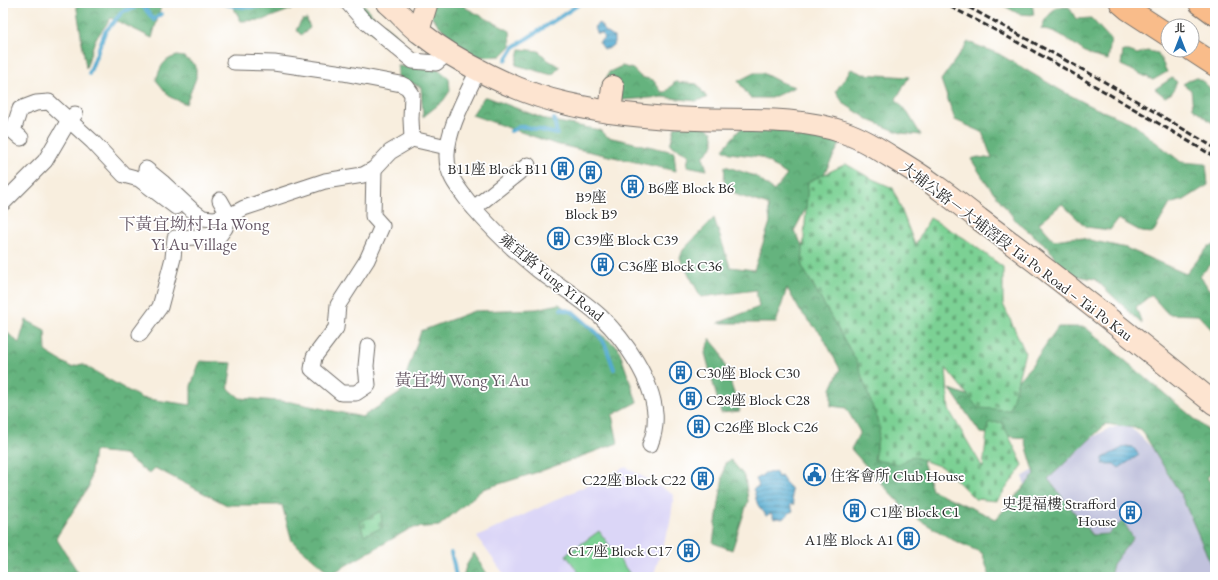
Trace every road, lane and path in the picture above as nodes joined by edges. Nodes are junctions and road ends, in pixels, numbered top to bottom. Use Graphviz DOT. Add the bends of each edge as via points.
graph roads {
  1 [pos="348,3"];
  2 [pos="388,3"];
  3 [pos="1200,3"];
  4 [pos="426,4"];
  5 [pos="1121,5"];
  6 [pos="1215,14"];
  7 [pos="1160,30"];
  8 [pos="418,31"];
  9 [pos="449,52"];
  10 [pos="1200,55"];
  11 [pos="234,62"];
  12 [pos="1215,65"];
  13 [pos="478,70"];
  14 [pos="613,87"];
  15 [pos="610,112"];
  16 [pos="72,117"];
  17 [pos="21,138"];
  18 [pos="412,139"];
  19 [pos="447,147"];
  20 [pos="528,165"];
  21 [pos="146,168"];
  22 [pos="374,169"];
  23 [pos="220,200"];
  24 [pos="3,203"];
  25 [pos="474,208"];
  26 [pos="228,220"];
  27 [pos="140,334"];
  28 [pos="368,346"];
  29 [pos="1215,404"];
  30 [pos="650,446"];
  1 -- 9 [label="street" via="362,19 413,61 436,63"];
  2 -- 8 [label="main road, 大埔公路－大埔滘段 Tai Po Road – Tai Po Kau"];
  3 -- 6 [label="highway"];
  4 -- 8 [label="main road"];
  5 -- 7 [label="highway"];
  8 -- 9 [label="main road, 大埔公路－大埔滘段 Tai Po Road – Tai Po Kau"];
  9 -- 13 [label="main road, 大埔公路－大埔滘段 Tai Po Road – Tai Po Kau"];
  10 -- 12 [label="highway"];
  11 -- 18 [label="street" via="274,64 343,73 401,84 412,94"];
  13 -- 15 [label="main road, 大埔公路－大埔滘段 Tai Po Road – Tai Po Kau" via="541,96"];
  13 -- 19 [label="street, 雍宜路 Yung Yi Road"];
  14 -- 15 [label="main road"];
  15 -- 29 [label="main road, 大埔公路－大埔滘段 Tai Po Road – Tai Po Kau" via="686,119 781,121 815,125 842,132 870,144 936,186"];
  16 -- 17 [label="street" via="49,102 36,103 20,109 13,132"];
  16 -- 24 [label="street" via="45,161"];
  16 -- 26 [label="street" via="124,175 140,179 198,227 212,229"];
  18 -- 19 [label="street"];
  18 -- 22 [label="street" via="390,152"];
  19 -- 25 [label="street, 雍宜路 Yung Yi Road" via="451,177"];
  20 -- 25 [label="street"];
  21 -- 26 [label="street" via="203,218"];
  22 -- 26 [label="street" via="363,175 328,180 301,188 244,208"];
  22 -- 28 [label="street" via="373,216 382,226 367,260 338,305 336,328 314,357 312,369 341,393 356,393 368,385"];
  23 -- 26 [label="street"];
  25 -- 30 [label="street, 雍宜路 Yung Yi Road" via="529,262 601,317 628,347 644,377 653,402 656,424"];
  26 -- 27 [label="street" via="219,236 175,238 173,258 160,308"];
}
